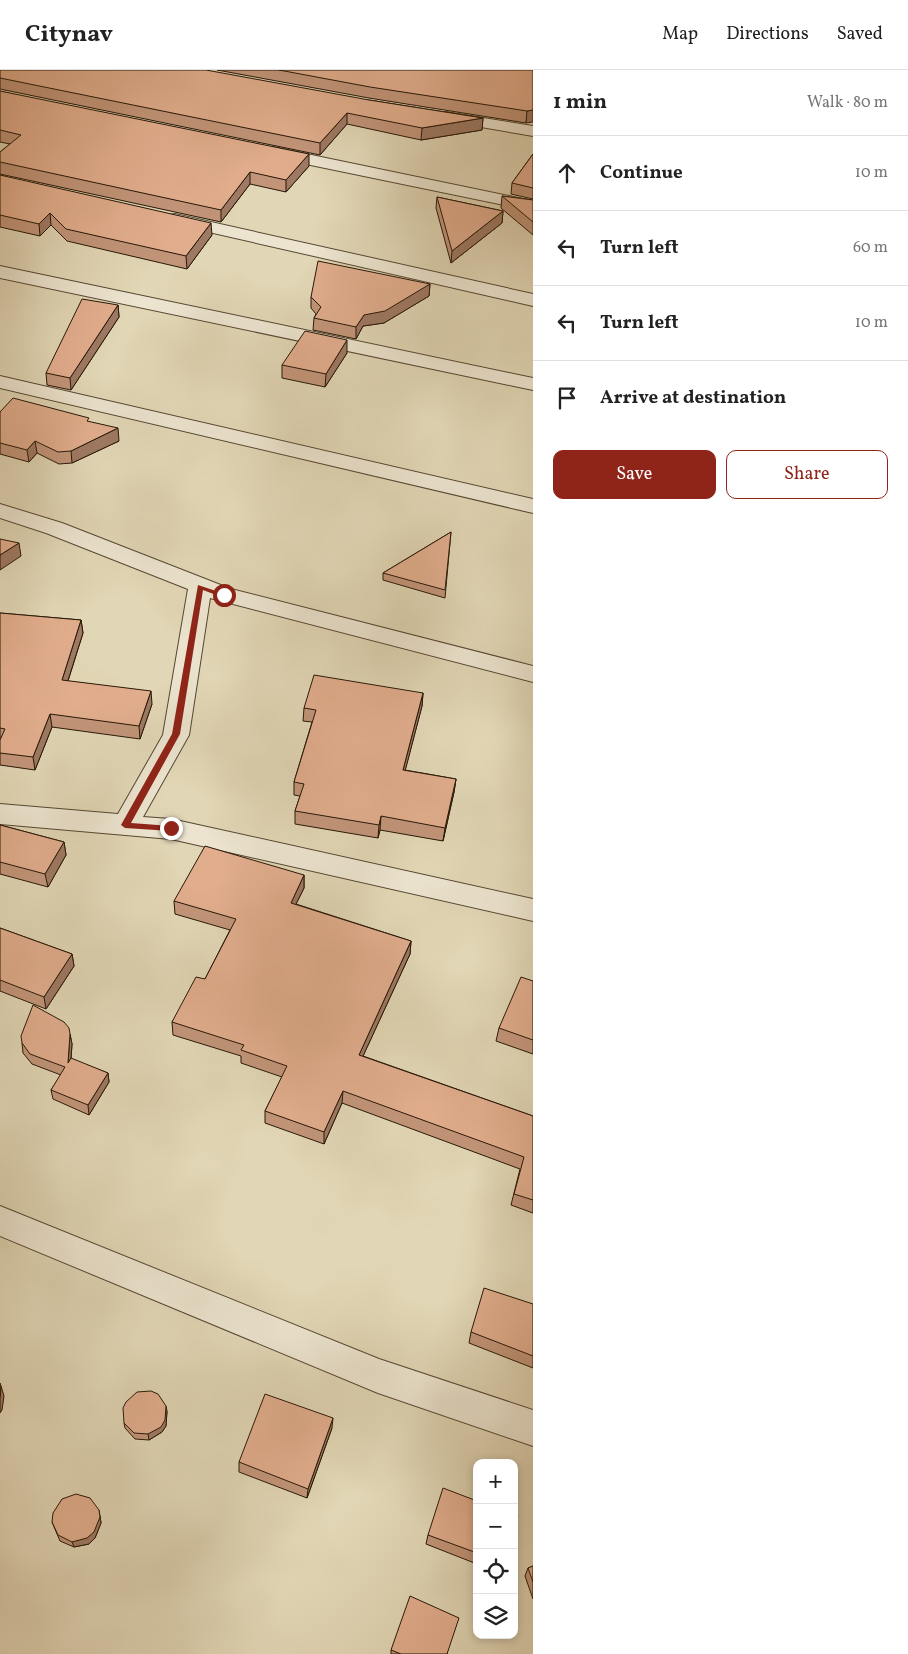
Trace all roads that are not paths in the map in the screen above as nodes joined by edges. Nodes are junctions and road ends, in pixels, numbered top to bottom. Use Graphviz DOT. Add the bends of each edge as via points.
graph roads {
  1 [pos="427,114"];
  2 [pos="533,131"];
  3 [pos="252,147"];
  4 [pos="533,206"];
  5 [pos="155,215"];
  6 [pos="0,272"];
  7 [pos="533,300"];
  8 [pos="0,382"];
  9 [pos="533,384"];
  10 [pos="533,506"];
  11 [pos="0,511"];
  12 [pos="200,586"];
  13 [pos="533,674"];
  14 [pos="0,814"];
  15 [pos="125,825"];
  16 [pos="533,910"];
  17 [pos="0,1221"];
  18 [pos="533,1428"];
  1 -- 2 [label="street"];
  3 -- 4 [label="street"];
  5 -- 7 [label="street"];
  6 -- 9 [label="street"];
  8 -- 10 [label="street"];
  11 -- 12 [label="street" via="54,528"];
  12 -- 13 [label="street" via="224,595"];
  12 -- 15 [label="street" via="176,734"];
  14 -- 15 [label="street"];
  15 -- 16 [label="street" via="171,828"];
  17 -- 18 [label="street" via="378,1376"];
}
